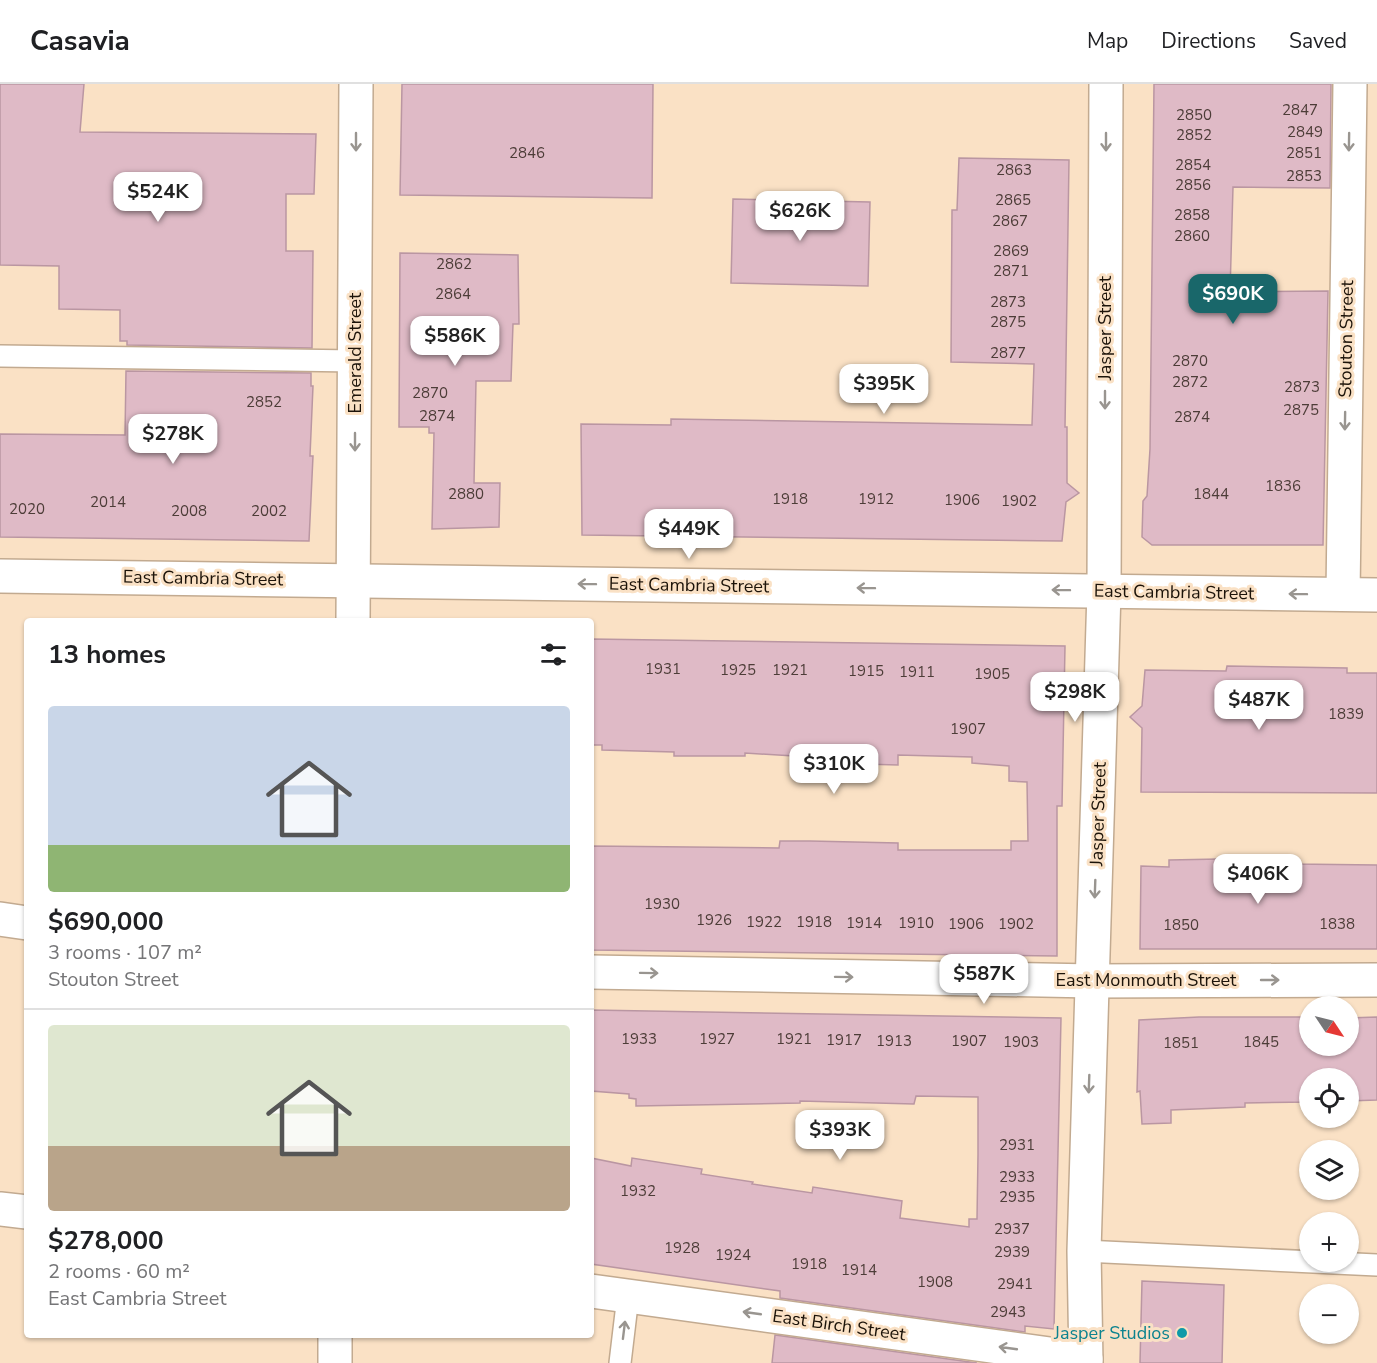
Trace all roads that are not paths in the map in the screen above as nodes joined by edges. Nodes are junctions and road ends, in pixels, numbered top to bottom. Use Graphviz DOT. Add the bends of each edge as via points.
graph roads {
  1 [pos="356,84"];
  2 [pos="1106,84"];
  3 [pos="1350,84"];
  4 [pos="0,356"];
  5 [pos="355,361"];
  6 [pos="0,576"];
  7 [pos="354,581"];
  8 [pos="1104,591"];
  9 [pos="1343,594"];
  10 [pos="1377,595"];
  11 [pos="353,618"];
  12 [pos="0,919"];
  13 [pos="24,923"];
  14 [pos="594,972"];
  15 [pos="1377,980"];
  16 [pos="1093,981"];
  17 [pos="0,1209"];
  18 [pos="24,1212"];
  19 [pos="1084,1251"];
  20 [pos="1377,1265"];
  21 [pos="594,1291"];
  22 [pos="628,1296"];
  23 [pos="335,1338"];
  24 [pos="1086,1361"];
  25 [pos="335,1363"];
  26 [pos="620,1363"];
  1 -- 5 [label="street, Emerald Street, one-way"];
  2 -- 8 [label="street, Jasper Street, one-way"];
  3 -- 9 [label="street, Stouton Street, one-way"];
  4 -- 5 [label="lane"];
  5 -- 7 [label="street, Emerald Street, one-way"];
  6 -- 7 [label="street, East Cambria Street"];
  8 -- 7 [label="street, East Cambria Street, one-way"];
  7 -- 11 [label="street, Emerald Street"];
  9 -- 8 [label="street, East Cambria Street, one-way"];
  8 -- 16 [label="street, Jasper Street, one-way"];
  9 -- 10 [label="street, East Cambria Street"];
  12 -- 13 [label="street"];
  14 -- 16 [label="street, East Monmouth Street, one-way"];
  16 -- 15 [label="street, East Monmouth Street, one-way"];
  16 -- 19 [label="street, Jasper Street, one-way"];
  17 -- 18 [label="street"];
  19 -- 20 [label="lane"];
  19 -- 24 [label="street, Jasper Street"];
  21 -- 22 [label="street, East Birch Street"];
  24 -- 22 [label="street, East Birch Street, one-way"];
  26 -- 22 [label="lane, one-way"];
  23 -- 25 [label="street"];
}
